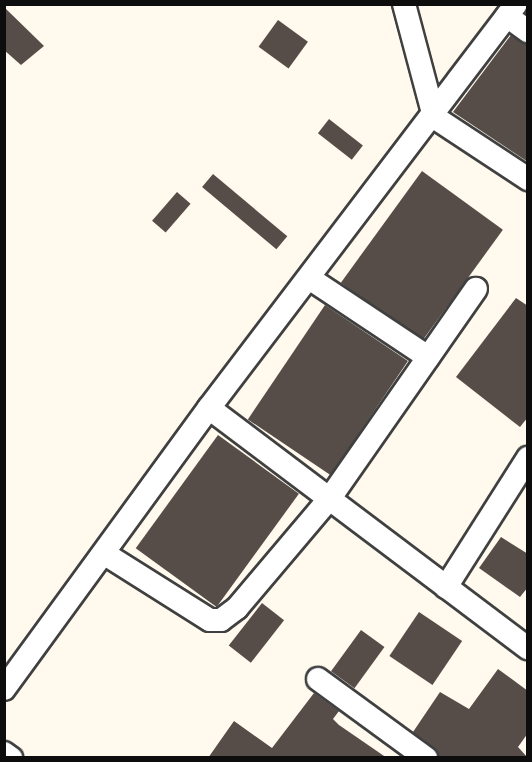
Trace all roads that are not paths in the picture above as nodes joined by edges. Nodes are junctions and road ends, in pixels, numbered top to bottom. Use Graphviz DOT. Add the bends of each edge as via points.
graph roads {
  1 [pos="404,4"];
  2 [pos="511,10"];
  3 [pos="528,31"];
  4 [pos="434,117"];
  5 [pos="528,179"];
  6 [pos="309,278"];
  7 [pos="476,289"];
  8 [pos="429,357"];
  9 [pos="209,408"];
  10 [pos="528,458"];
  11 [pos="330,498"];
  12 [pos="105,554"];
  13 [pos="446,587"];
  14 [pos="528,648"];
  15 [pos="318,679"];
  16 [pos="4,689"];
  17 [pos="4,753"];
  18 [pos="10,758"];
  19 [pos="426,758"];
  1 -- 4 [label="street"];
  2 -- 3 [label="street"];
  2 -- 4 [label="street"];
  4 -- 5 [label="street"];
  4 -- 6 [label="street"];
  6 -- 8 [label="street"];
  6 -- 9 [label="street"];
  7 -- 8 [label="street"];
  8 -- 11 [label="street"];
  9 -- 11 [label="street"];
  9 -- 12 [label="street"];
  10 -- 13 [label="street"];
  11 -- 12 [label="street" via="237,608 221,620 210,620"];
  11 -- 13 [label="street"];
  12 -- 16 [label="street"];
  13 -- 14 [label="street"];
  15 -- 19 [label="street"];
  17 -- 18 [label="street"];
}
